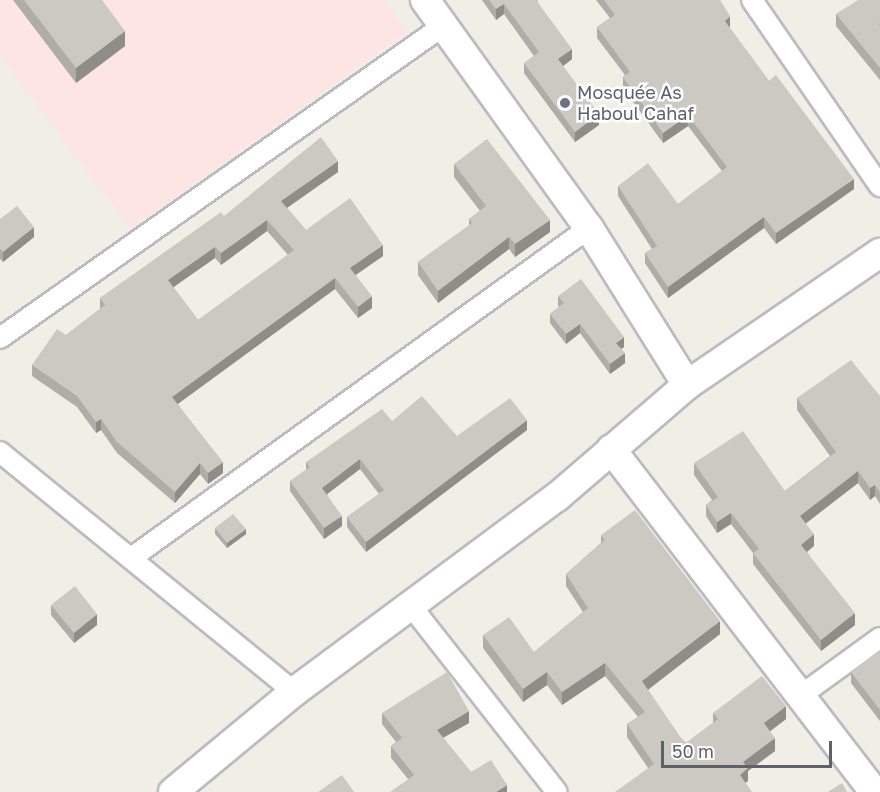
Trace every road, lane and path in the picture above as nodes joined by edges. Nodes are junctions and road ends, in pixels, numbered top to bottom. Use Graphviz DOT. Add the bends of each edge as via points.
graph roads {
  1 [pos="425,0"];
  2 [pos="752,0"];
  3 [pos="443,26"];
  4 [pos="880,186"];
  5 [pos="589,228"];
  6 [pos="880,253"];
  7 [pos="0,338"];
  8 [pos="687,384"];
  9 [pos="611,449"];
  10 [pos="0,452"];
  11 [pos="134,556"];
  12 [pos="411,606"];
  13 [pos="880,638"];
  14 [pos="294,692"];
  15 [pos="800,696"];
  16 [pos="173,792"];
  17 [pos="557,792"];
  18 [pos="874,792"];
  1 -- 3 [label="street"];
  2 -- 4 [label="street"];
  3 -- 5 [label="street"];
  3 -- 7 [label="street"];
  5 -- 8 [label="street"];
  5 -- 11 [label="street"];
  6 -- 8 [label="street"];
  8 -- 9 [label="street"];
  9 -- 12 [label="street" via="557,497"];
  9 -- 15 [label="street"];
  10 -- 11 [label="street"];
  11 -- 14 [label="street"];
  12 -- 14 [label="street"];
  12 -- 17 [label="street"];
  13 -- 15 [label="street"];
  14 -- 16 [label="street"];
  15 -- 18 [label="street"];
}
